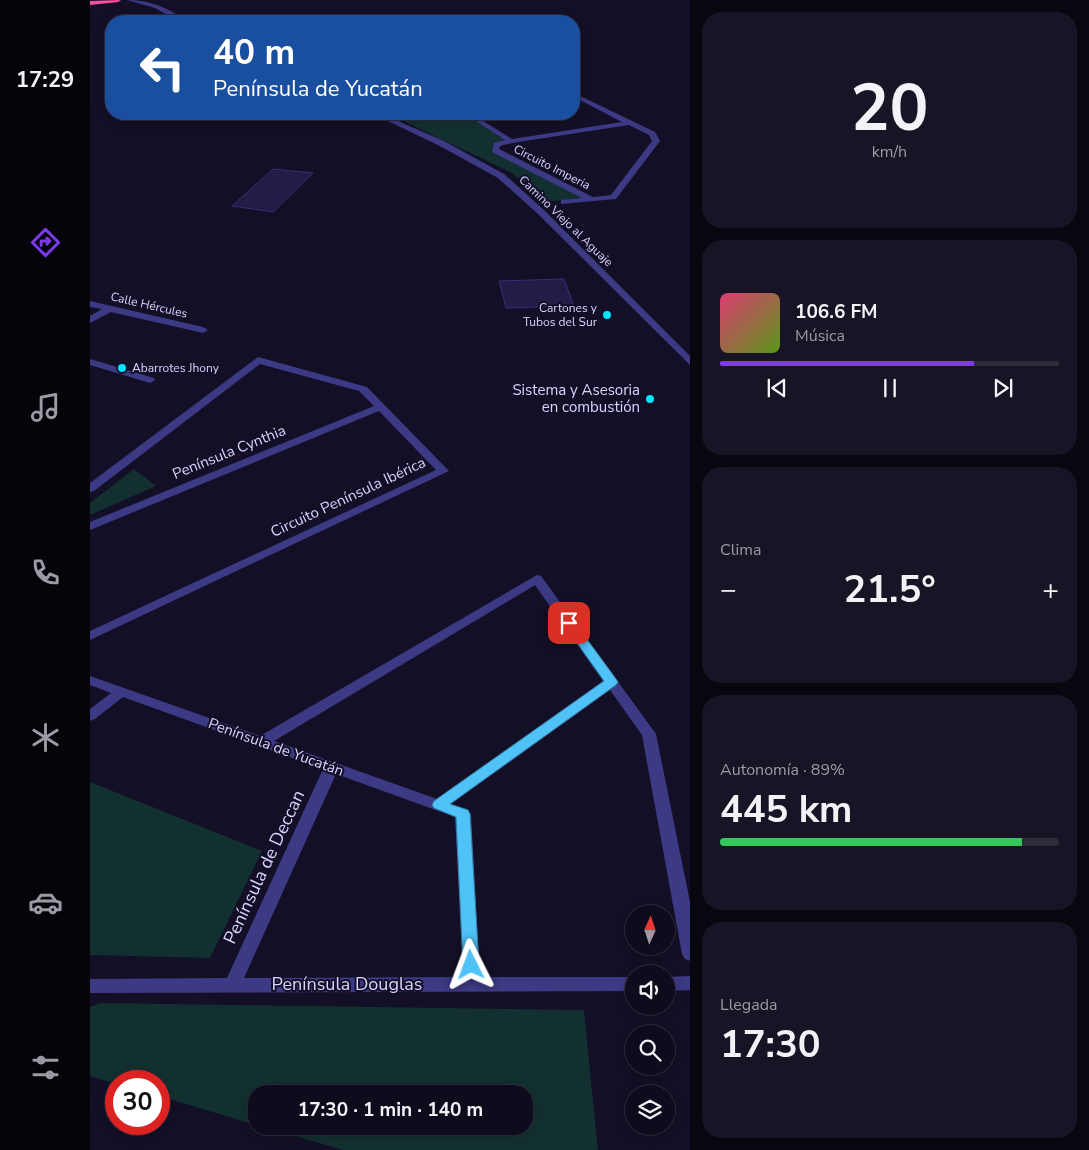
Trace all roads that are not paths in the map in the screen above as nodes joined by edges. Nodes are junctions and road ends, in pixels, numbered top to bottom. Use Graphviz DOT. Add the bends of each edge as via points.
graph roads {
  1 [pos="118,0"];
  2 [pos="130,0"];
  3 [pos="168,1"];
  4 [pos="90,4"];
  5 [pos="165,9"];
  6 [pos="174,15"];
  7 [pos="580,98"];
  8 [pos="390,120"];
  9 [pos="478,120"];
  10 [pos="628,122"];
  11 [pos="511,141"];
  12 [pos="591,199"];
  13 [pos="564,202"];
  14 [pos="90,304"];
  15 [pos="109,309"];
  16 [pos="90,320"];
  17 [pos="203,330"];
  18 [pos="90,362"];
  19 [pos="690,364"];
  20 [pos="150,380"];
  21 [pos="380,407"];
  22 [pos="90,489"];
  23 [pos="90,526"];
  24 [pos="90,636"];
  25 [pos="90,680"];
  26 [pos="611,682"];
  27 [pos="122,691"];
  28 [pos="90,716"];
  29 [pos="262,741"];
  30 [pos="332,767"];
  31 [pos="438,805"];
  32 [pos="690,954"];
  33 [pos="233,984"];
  34 [pos="472,984"];
  35 [pos="625,984"];
  36 [pos="675,984"];
  37 [pos="690,984"];
  38 [pos="90,986"];
  1 -- 4 [label="highway"];
  2 -- 5 [label="street" via="146,1"];
  3 -- 5 [label="street"];
  5 -- 6 [label="street"];
  7 -- 10 [label="street, Circuito Imperia"];
  8 -- 19 [label="street, Camino Viejo al Aguaje" via="501,176 541,212"];
  9 -- 11 [label="street, Circuito Imperia"];
  10 -- 11 [label="street, Circuito Imperia"];
  10 -- 12 [label="street, Circuito Imperia" via="652,134 656,141 613,197"];
  11 -- 12 [label="street, Circuito Imperia" via="497,145 495,150"];
  12 -- 13 [label="street, Circuito Imperia"];
  14 -- 15 [label="street, Calle Hércules"];
  15 -- 16 [label="street"];
  15 -- 17 [label="street, Calle Hércules"];
  18 -- 20 [label="street"];
  21 -- 22 [label="street, Circuito Península Ibérica" via="363,389 258,360"];
  21 -- 23 [label="street, Península Cynthia"];
  21 -- 24 [label="street, Circuito Península Ibérica" via="443,471"];
  25 -- 27 [label="street, Península de Yucatán"];
  26 -- 29 [label="street" via="537,579"];
  26 -- 31 [label="street"];
  26 -- 32 [label="street" via="649,734"];
  27 -- 28 [label="street"];
  27 -- 29 [label="street, Península de Yucatán"];
  29 -- 30 [label="street, Península de Yucatán"];
  30 -- 31 [label="street, Península de Yucatán"];
  30 -- 33 [label="street, Península de Deccan"];
  31 -- 34 [label="street, Península de Yucatán" via="463,814"];
  33 -- 34 [label="street, Península Douglas"];
  33 -- 38 [label="street, Península Douglas"];
  34 -- 35 [label="street, Península Douglas"];
  36 -- 37 [label="street"];
}
